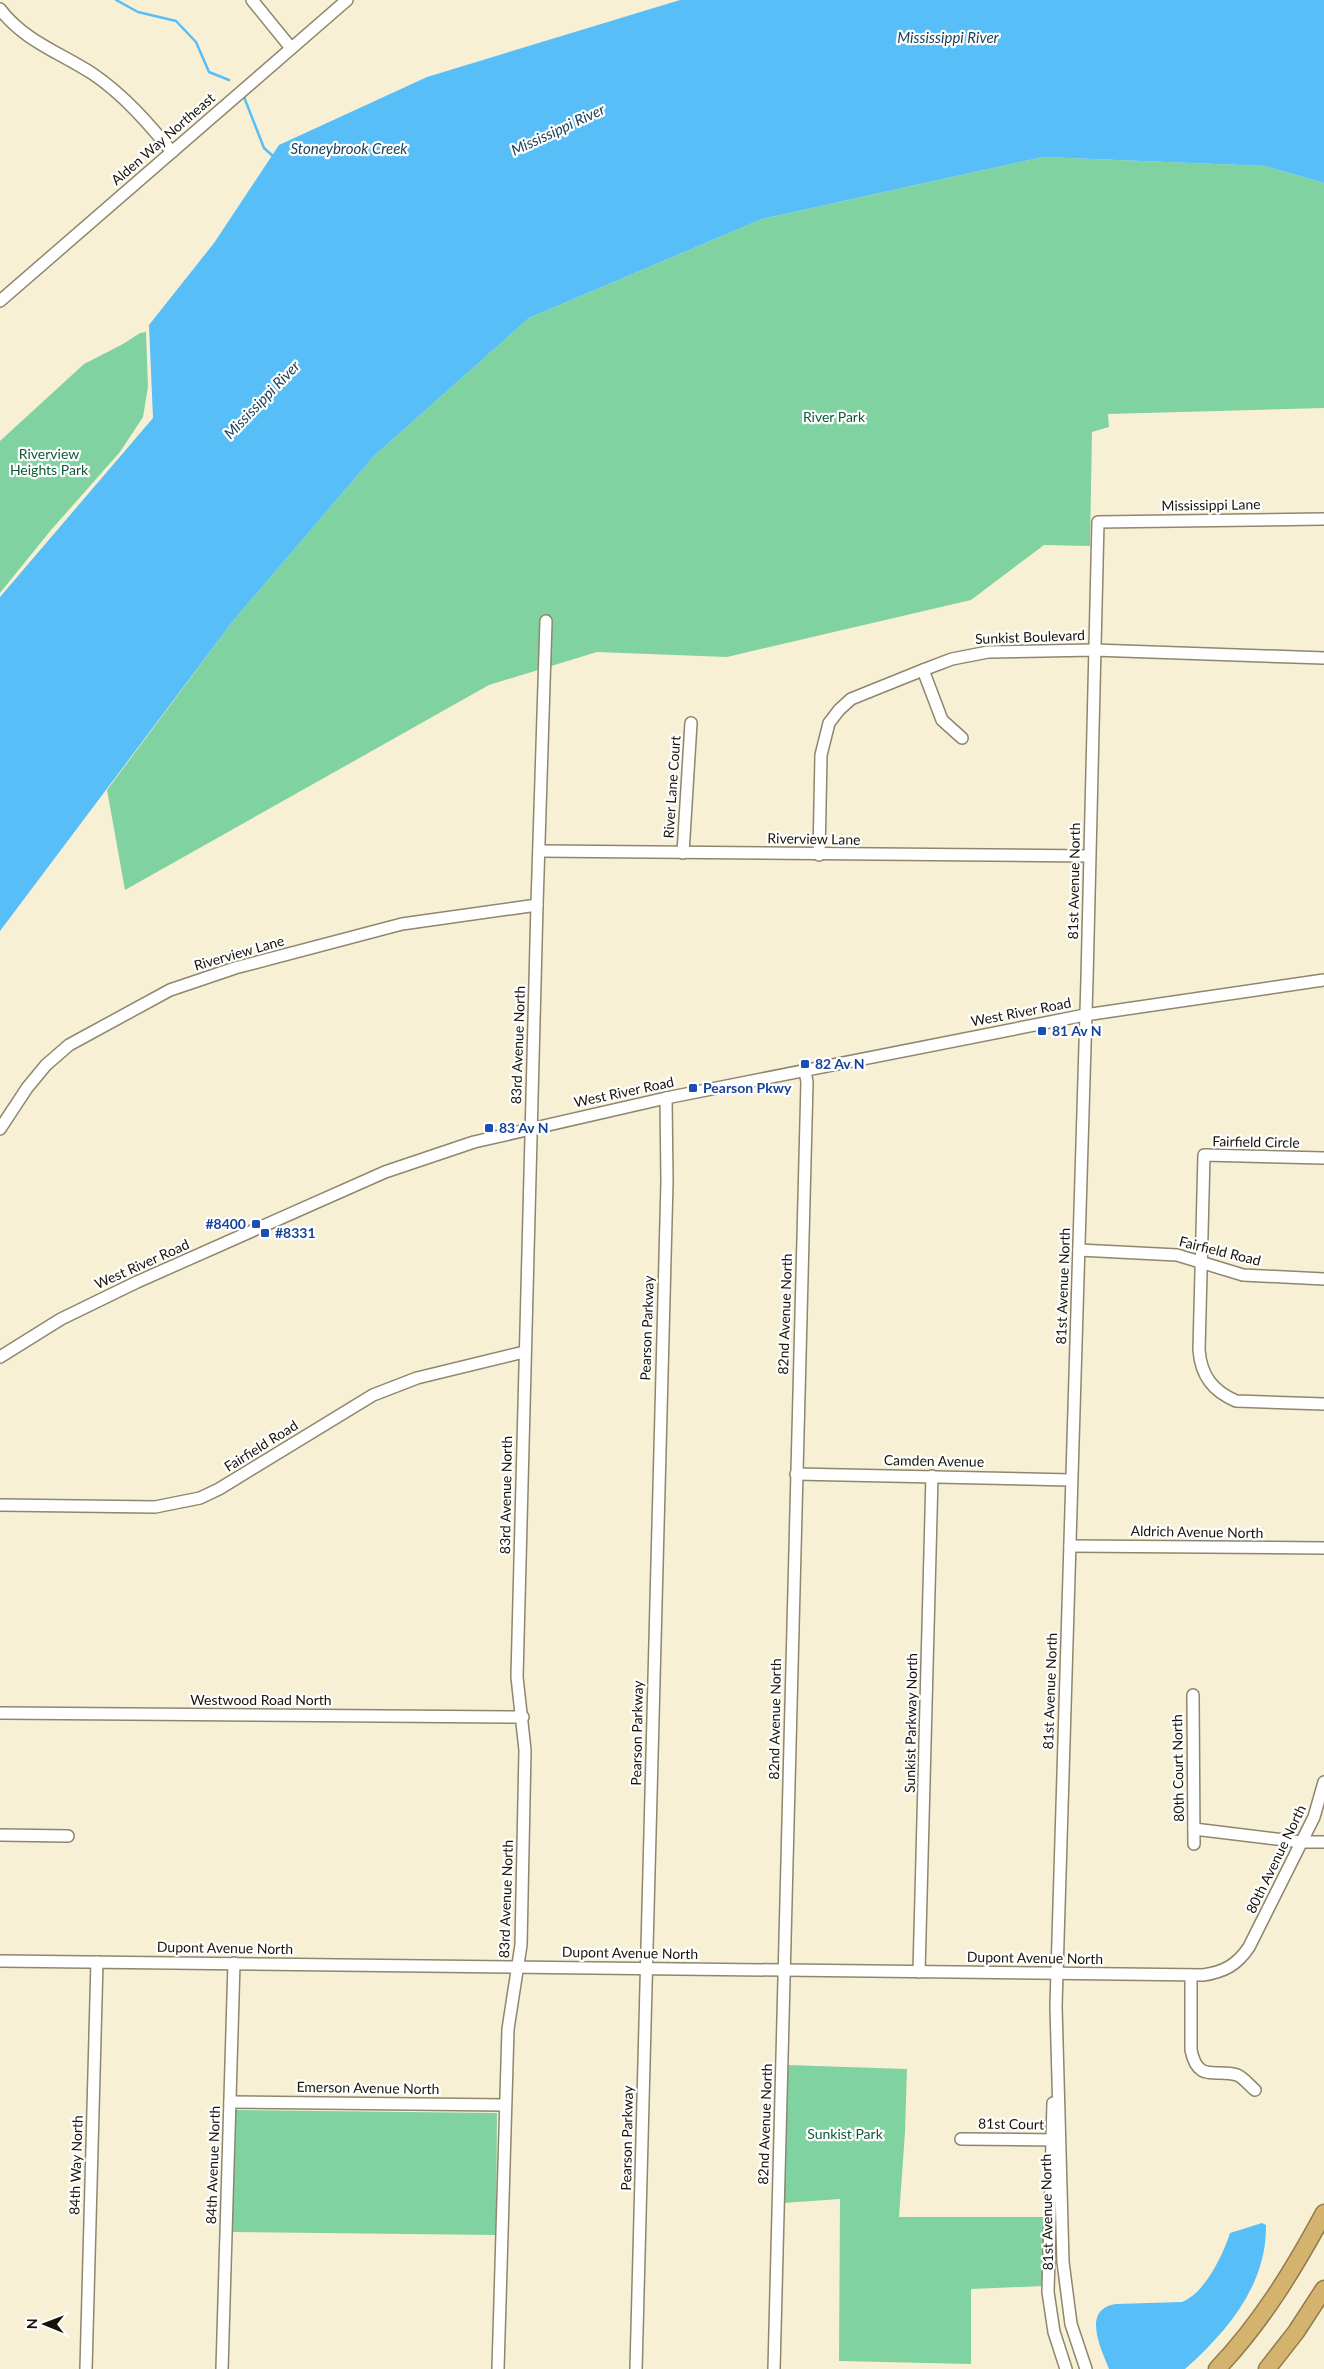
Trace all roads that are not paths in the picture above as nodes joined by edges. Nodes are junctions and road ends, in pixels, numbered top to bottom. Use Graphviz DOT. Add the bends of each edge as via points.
graph roads {
  1 [pos="252,0"];
  2 [pos="348,0"];
  3 [pos="0,9"];
  4 [pos="291,48"];
  5 [pos="172,152"];
  6 [pos="0,301"];
  7 [pos="1324,519"];
  8 [pos="1098,522"];
  9 [pos="546,621"];
  10 [pos="1094,650"];
  11 [pos="1324,658"];
  12 [pos="923,670"];
  13 [pos="827,705"];
  14 [pos="837,712"];
  15 [pos="691,723"];
  16 [pos="962,738"];
  17 [pos="539,851"];
  18 [pos="683,853"];
  19 [pos="819,854"];
  20 [pos="1089,856"];
  21 [pos="537,905"];
  22 [pos="1324,980"];
  23 [pos="1085,1014"];
  24 [pos="805,1071"];
  25 [pos="666,1098"];
  26 [pos="531,1128"];
  27 [pos="0,1129"];
  28 [pos="1324,1158"];
  29 [pos="1079,1250"];
  30 [pos="1202,1262"];
  31 [pos="1324,1279"];
  32 [pos="524,1352"];
  33 [pos="0,1357"];
  34 [pos="1324,1404"];
  35 [pos="796,1474"];
  36 [pos="932,1476"];
  37 [pos="1071,1480"];
  38 [pos="0,1505"];
  39 [pos="1070,1546"];
  40 [pos="1324,1548"];
  41 [pos="1193,1695"];
  42 [pos="0,1712"];
  43 [pos="522,1717"];
  44 [pos="1324,1782"];
  45 [pos="1194,1829"];
  46 [pos="0,1835"];
  47 [pos="68,1836"];
  48 [pos="1301,1842"];
  49 [pos="1324,1842"];
  50 [pos="1194,1844"];
  51 [pos="1250,1947"];
  52 [pos="0,1961"];
  53 [pos="97,1962"];
  54 [pos="234,1963"];
  55 [pos="518,1966"];
  56 [pos="646,1969"];
  57 [pos="784,1971"];
  58 [pos="919,1972"];
  59 [pos="1056,1974"];
  60 [pos="1191,1975"];
  61 [pos="1255,2090"];
  62 [pos="230,2102"];
  63 [pos="505,2104"];
  64 [pos="961,2139"];
  65 [pos="1055,2140"];
  66 [pos="1324,2213"];
  67 [pos="1324,2289"];
  68 [pos="86,2369"];
  69 [pos="222,2369"];
  70 [pos="498,2369"];
  71 [pos="636,2369"];
  72 [pos="774,2369"];
  73 [pos="1065,2369"];
  74 [pos="1086,2369"];
  75 [pos="1217,2369"];
  76 [pos="1267,2369"];
  1 -- 4 [label="street"];
  2 -- 4 [label="street, Alden Way Northeast"];
  3 -- 5 [label="street" via="38,43 93,74 119,94"];
  4 -- 5 [label="street, Alden Way Northeast"];
  5 -- 6 [label="street, Alden Way Northeast"];
  7 -- 8 [label="street, Mississippi Lane"];
  8 -- 10 [label="street, 81st Avenue North"];
  9 -- 17 [label="street, 83rd Avenue North"];
  10 -- 11 [label="street, Sunkist Boulevard"];
  10 -- 12 [label="street, Sunkist Boulevard" via="988,652 952,658"];
  10 -- 20 [label="street, 81st Avenue North"];
  12 -- 14 [label="street, Sunkist Boulevard" via="851,699"];
  12 -- 16 [label="street" via="942,720"];
  13 -- 14 [label="street"];
  14 -- 19 [label="street, Sunkist Boulevard" via="829,723 821,755"];
  15 -- 18 [label="street, River Lane Court"];
  17 -- 18 [label="street, Riverview Lane"];
  17 -- 21 [label="street, 83rd Avenue North"];
  18 -- 19 [label="street, Riverview Lane"];
  19 -- 20 [label="street, Riverview Lane"];
  20 -- 23 [label="street, 81st Avenue North"];
  21 -- 26 [label="street, 83rd Avenue North"];
  21 -- 27 [label="street, Riverview Lane" via="402,924 234,968 170,990 69,1045 26,1088"];
  22 -- 23 [label="street, West River Road"];
  23 -- 24 [label="street, West River Road"];
  23 -- 29 [label="street, 81st Avenue North"];
  24 -- 25 [label="street, West River Road"];
  24 -- 35 [label="street, 82nd Avenue North"];
  25 -- 26 [label="street, West River Road"];
  25 -- 56 [label="street, Pearson Parkway" via="667,1182"];
  26 -- 32 [label="street, 83rd Avenue North"];
  26 -- 33 [label="street, West River Road" via="433,1154 356,1184 106,1296 44,1328"];
  28 -- 30 [label="street, Fairfield Circle" via="1204,1156"];
  29 -- 30 [label="street, Fairfield Road" via="1177,1255"];
  29 -- 37 [label="street, 81st Avenue North"];
  30 -- 31 [label="street, Fairfield Road" via="1244,1275"];
  30 -- 34 [label="street" via="1200,1364 1213,1387 1236,1401"];
  32 -- 38 [label="street, Fairfield Road" via="417,1378 373,1395 200,1498 155,1506"];
  32 -- 43 [label="street, 83rd Avenue North" via="517,1677"];
  35 -- 36 [label="street, Camden Avenue"];
  35 -- 57 [label="street, 82nd Avenue North"];
  36 -- 37 [label="street, Camden Avenue"];
  36 -- 58 [label="street, Sunkist Parkway North"];
  37 -- 39 [label="street, 81st Avenue North"];
  39 -- 40 [label="street, Aldrich Avenue North"];
  39 -- 59 [label="street, 81st Avenue North"];
  41 -- 45 [label="street, 80th Court North"];
  42 -- 43 [label="street, Westwood Road North"];
  43 -- 55 [label="street, 83rd Avenue North" via="525,1750"];
  44 -- 48 [label="street, 80th Avenue North" via="1314,1816"];
  45 -- 48 [label="street, 80th Court North"];
  45 -- 50 [label="street"];
  46 -- 47 [label="street"];
  48 -- 49 [label="street, 80th Court North"];
  48 -- 51 [label="street, 80th Avenue North"];
  51 -- 60 [label="street, Dupont Avenue North" via="1230,1968 1217,1973"];
  52 -- 53 [label="street, Dupont Avenue North"];
  53 -- 54 [label="street, Dupont Avenue North"];
  53 -- 68 [label="street, 84th Way North"];
  54 -- 55 [label="street, Dupont Avenue North"];
  54 -- 62 [label="street, 84th Avenue North"];
  55 -- 56 [label="street, Dupont Avenue North"];
  55 -- 63 [label="street, 83rd Avenue North" via="508,2029"];
  56 -- 57 [label="street, Dupont Avenue North"];
  56 -- 71 [label="street, Pearson Parkway"];
  57 -- 58 [label="street, Dupont Avenue North"];
  57 -- 72 [label="street, 82nd Avenue North"];
  58 -- 59 [label="street, Dupont Avenue North"];
  59 -- 60 [label="street, Dupont Avenue North"];
  59 -- 65 [label="street, 81st Avenue North"];
  60 -- 61 [label="street" via="1193,2059 1206,2072 1238,2075"];
  62 -- 63 [label="street, Emerson Avenue North"];
  62 -- 69 [label="street, 84th Avenue North"];
  63 -- 70 [label="street, 83rd Avenue North"];
  64 -- 65 [label="street, 81st Court"];
  65 -- 73 [label="street, 81st Avenue North" via="1048,2292 1054,2332"];
  65 -- 74 [label="street, 81st Avenue North" via="1065,2290 1071,2324"];
  66 -- 75 [label="highway" via="1283,2285"];
  67 -- 76 [label="highway"];
}
